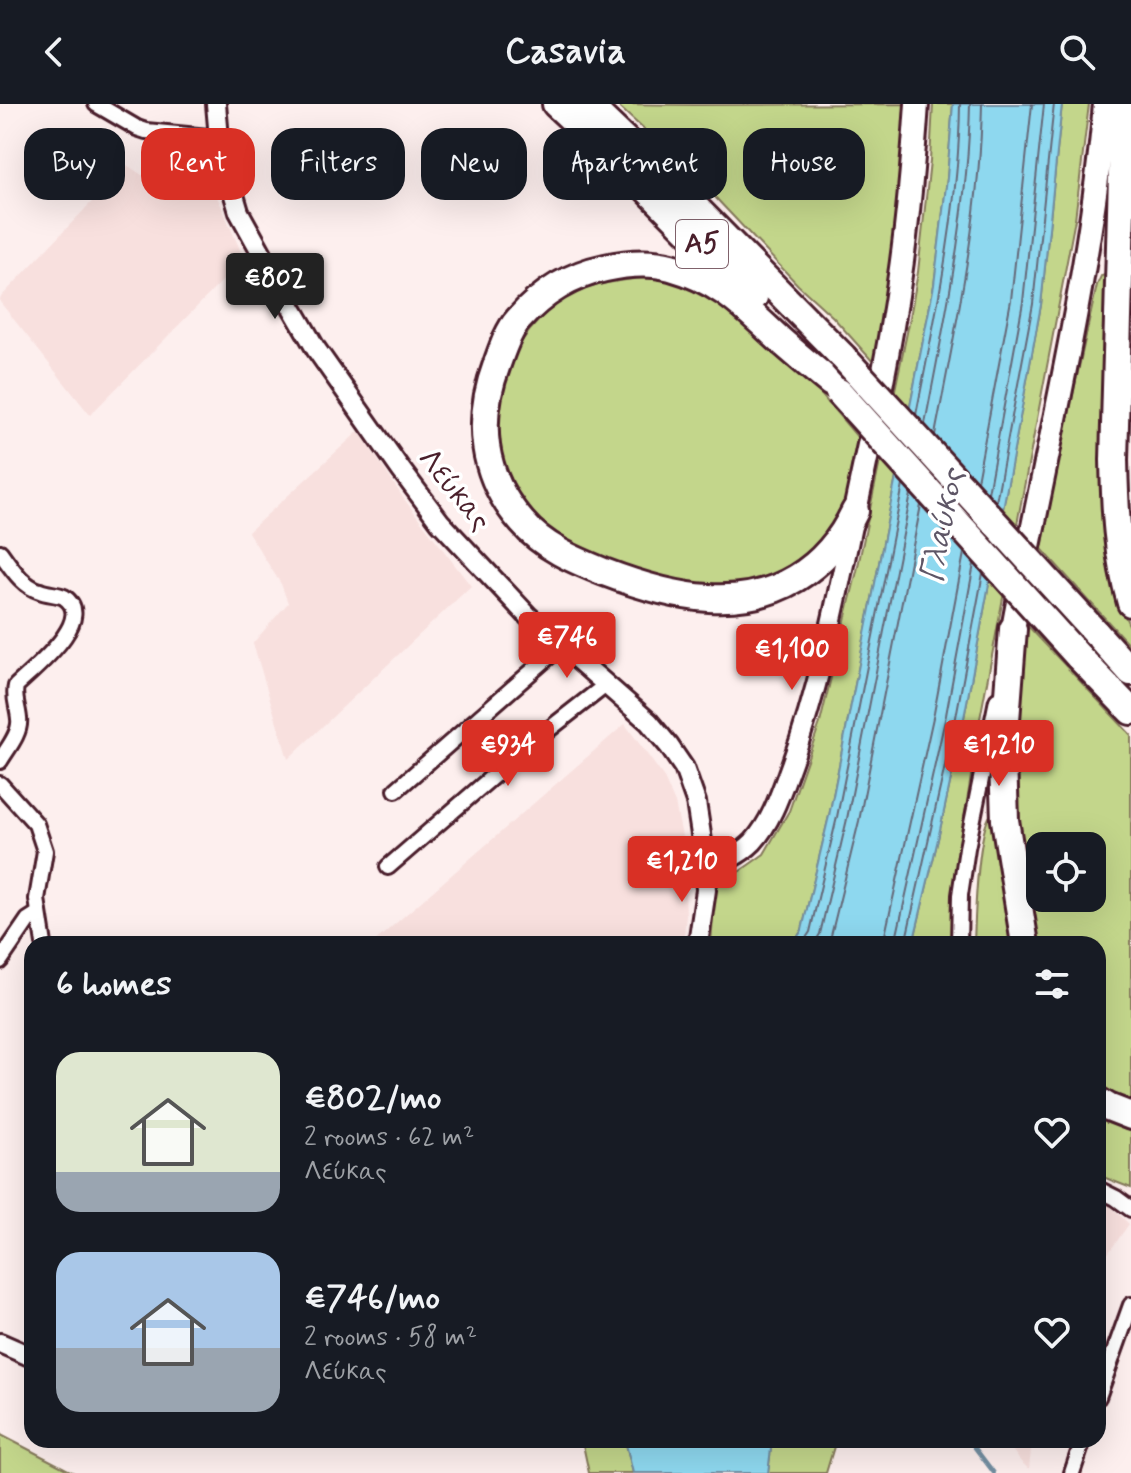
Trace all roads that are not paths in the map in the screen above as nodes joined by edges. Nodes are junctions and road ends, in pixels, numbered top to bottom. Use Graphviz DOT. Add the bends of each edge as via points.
graph roads {
  1 [pos="96,104"];
  2 [pos="216,104"];
  3 [pos="556,104"];
  4 [pos="587,104"];
  5 [pos="917,104"];
  6 [pos="1105,104"];
  7 [pos="1124,104"];
  8 [pos="218,128"];
  9 [pos="141,129"];
  10 [pos="235,200"];
  11 [pos="835,388"];
  12 [pos="855,511"];
  13 [pos="0,552"];
  14 [pos="1131,603"];
  15 [pos="1013,629"];
  16 [pos="561,646"];
  17 [pos="1131,672"];
  18 [pos="607,684"];
  19 [pos="1131,714"];
  20 [pos="0,761"];
  21 [pos="0,784"];
  22 [pos="396,790"];
  23 [pos="388,867"];
  24 [pos="704,867"];
  25 [pos="39,913"];
  26 [pos="43,936"];
  27 [pos="699,936"];
  28 [pos="959,936"];
  29 [pos="1024,936"];
  30 [pos="0,961"];
  31 [pos="1106,1106"];
  32 [pos="1131,1116"];
  33 [pos="1106,1193"];
  34 [pos="1131,1209"];
  35 [pos="1131,1305"];
  36 [pos="0,1343"];
  37 [pos="1106,1348"];
  38 [pos="1114,1350"];
  39 [pos="24,1354"];
  40 [pos="1106,1374"];
  41 [pos="1080,1448"];
  42 [pos="1072,1473"];
  1 -- 9 [label="street"];
  2 -- 8 [label="street, Λεύκας"];
  3 -- 11 [label="highway, Α5" via="704,245"];
  4 -- 17 [label="highway, Α5, bridge" via="843,357"];
  5 -- 12 [label="main road" via="899,281"];
  6 -- 15 [label="main road" via="1079,302"];
  7 -- 14 [label="highway" via="1115,506"];
  10 -- 16 [label="street, Λεύκας" via="316,349 401,470 440,522"];
  11 -- 12 [label="highway" via="728,293 671,267 621,264 554,288 517,322 488,387 483,421 487,459 502,494 551,548 619,577 700,598 763,594 789,583 836,545"];
  11 -- 19 [label="highway, Α5, bridge"];
  12 -- 24 [label="street" via="818,679 778,801 753,842 727,860"];
  13 -- 20 [label="street" via="31,588 64,597 73,615 64,639 16,686 20,722"];
  15 -- 28 [label="street" via="967,848"];
  15 -- 29 [label="highway" via="1003,759 1005,820"];
  16 -- 18 [label="street, Λεύκας"];
  16 -- 22 [label="street"];
  18 -- 23 [label="street"];
  18 -- 24 [label="street, Λεύκας" via="649,722 684,768 696,802"];
  21 -- 25 [label="street" via="36,824 45,851"];
  24 -- 27 [label="street, Λεύκας"];
  25 -- 26 [label="street"];
  25 -- 30 [label="street" via="28,920"];
  31 -- 32 [label="highway"];
  33 -- 34 [label="street"];
  35 -- 38 [label="street"];
  36 -- 39 [label="street"];
  37 -- 38 [label="street"];
  38 -- 40 [label="street"];
  41 -- 42 [label="street"];
}
